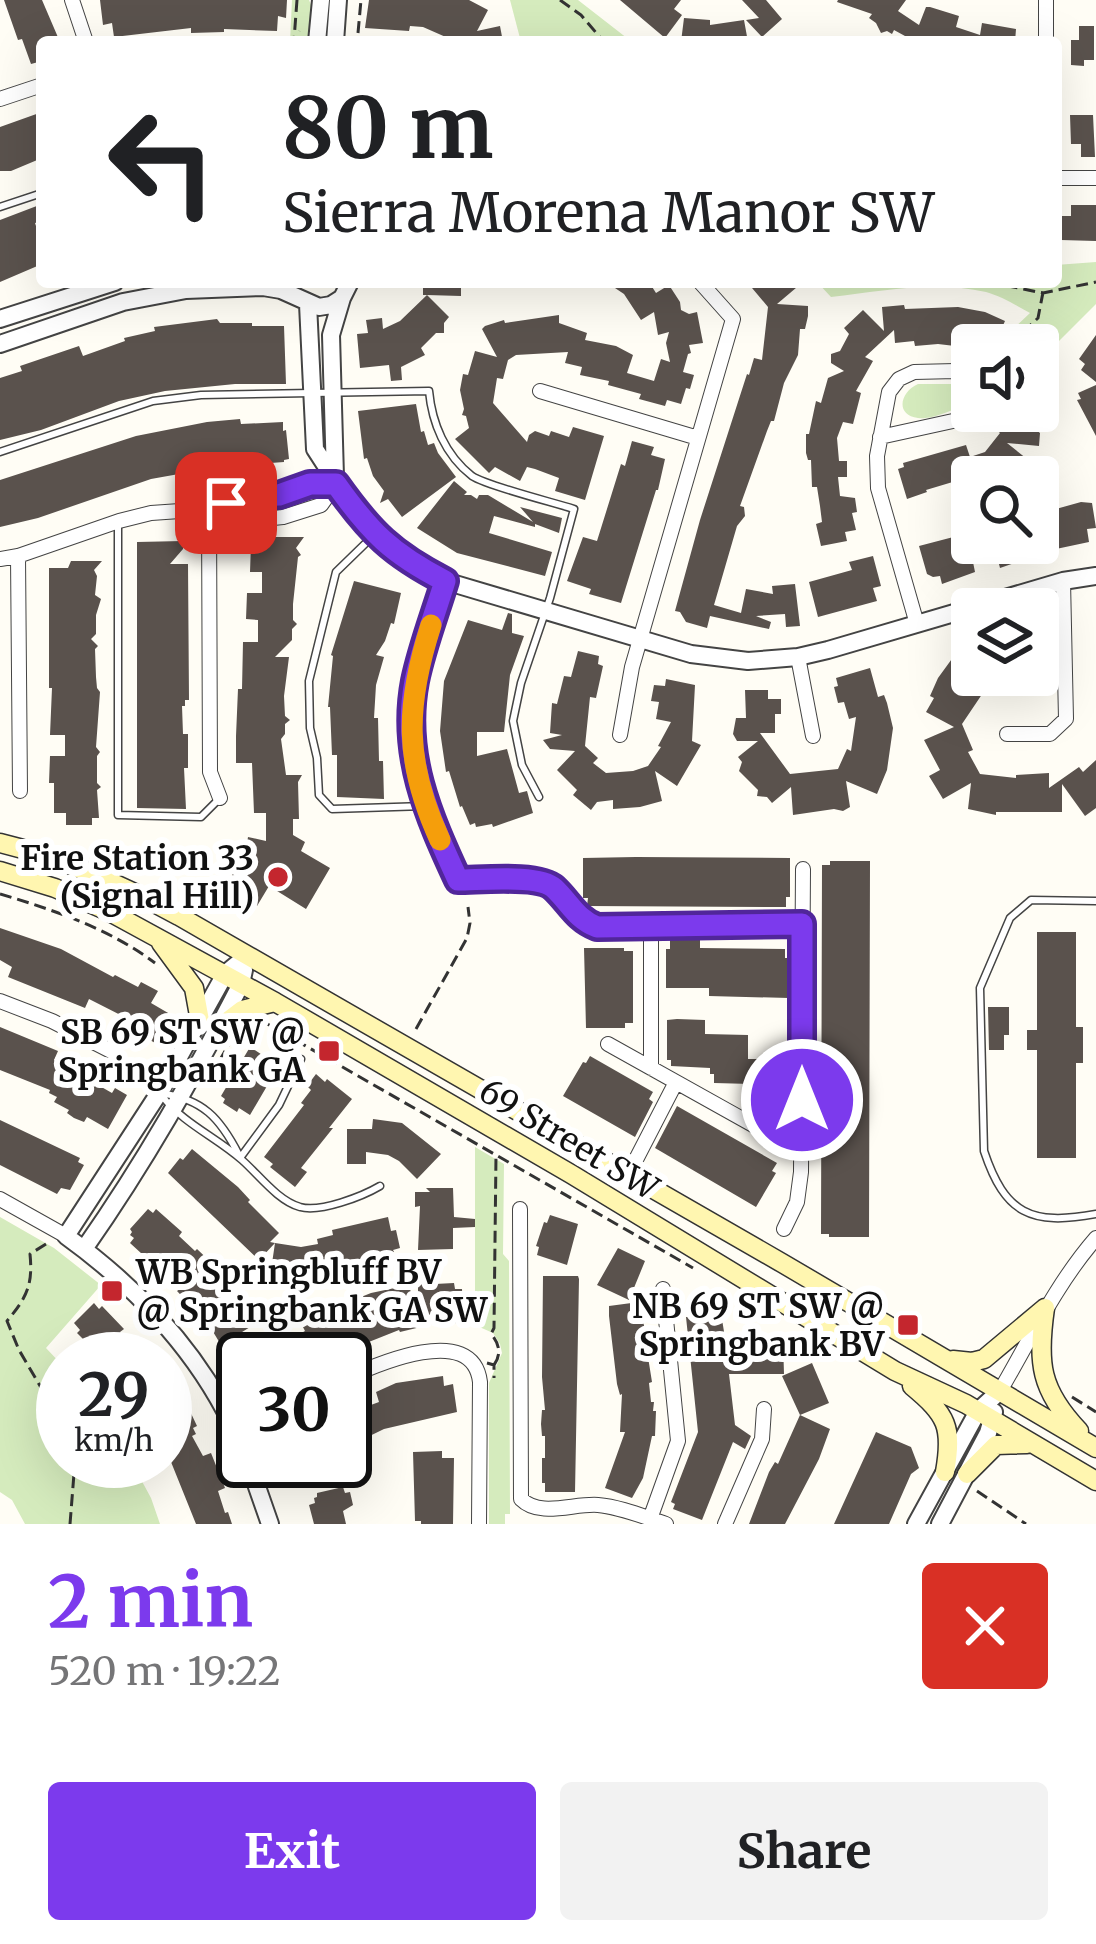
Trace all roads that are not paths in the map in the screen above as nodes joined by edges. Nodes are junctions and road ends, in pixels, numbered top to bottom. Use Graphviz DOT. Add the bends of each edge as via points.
graph roads {
  1 [pos="72,0"];
  2 [pos="321,0"];
  3 [pos="338,0"];
  4 [pos="1046,0"];
  5 [pos="84,36"];
  6 [pos="318,36"];
  7 [pos="335,36"];
  8 [pos="1046,36"];
  9 [pos="36,87"];
  10 [pos="0,99"];
  11 [pos="1062,178"];
  12 [pos="1096,178"];
  13 [pos="36,195"];
  14 [pos="0,207"];
  15 [pos="96,288"];
  16 [pos="238,288"];
  17 [pos="270,288"];
  18 [pos="705,288"];
  19 [pos="346,290"];
  20 [pos="299,295"];
  21 [pos="0,319"];
  22 [pos="0,344"];
  23 [pos="951,371"];
  24 [pos="540,391"];
  25 [pos="333,392"];
  26 [pos="311,394"];
  27 [pos="951,421"];
  28 [pos="880,437"];
  29 [pos="698,438"];
  30 [pos="0,452"];
  31 [pos="336,484"];
  32 [pos="209,509"];
  33 [pos="118,521"];
  34 [pos="374,535"];
  35 [pos="18,556"];
  36 [pos="0,559"];
  37 [pos="1096,576"];
  38 [pos="445,581"];
  39 [pos="1063,581"];
  40 [pos="546,611"];
  41 [pos="917,624"];
  42 [pos="640,639"];
  43 [pos="798,657"];
  44 [pos="1007,734"];
  45 [pos="620,735"];
  46 [pos="814,736"];
  47 [pos="20,791"];
  48 [pos="539,796"];
  49 [pos="220,798"];
  50 [pos="425,806"];
  51 [pos="0,842"];
  52 [pos="802,869"];
  53 [pos="0,871"];
  54 [pos="1096,901"];
  55 [pos="802,924"];
  56 [pos="651,926"];
  57 [pos="154,935"];
  58 [pos="248,956"];
  59 [pos="233,979"];
  60 [pos="0,1001"];
  61 [pos="275,1002"];
  62 [pos="219,1026"];
  63 [pos="608,1044"];
  64 [pos="113,1052"];
  65 [pos="301,1059"];
  66 [pos="651,1068"];
  67 [pos="676,1082"];
  68 [pos="162,1089"];
  69 [pos="184,1104"];
  70 [pos="802,1144"];
  71 [pos="240,1158"];
  72 [pos="628,1175"];
  73 [pos="380,1186"];
  74 [pos="0,1199"];
  75 [pos="520,1209"];
  76 [pos="1096,1214"];
  77 [pos="784,1228"];
  78 [pos="61,1232"];
  79 [pos="1096,1238"];
  80 [pos="84,1249"];
  81 [pos="663,1289"];
  82 [pos="1045,1308"];
  83 [pos="942,1357"];
  84 [pos="372,1368"];
  85 [pos="895,1371"];
  86 [pos="1000,1390"];
  87 [pos="216,1396"];
  88 [pos="764,1409"];
  89 [pos="985,1415"];
  90 [pos="1030,1444"];
  91 [pos="1095,1448"];
  92 [pos="945,1472"];
  93 [pos="1096,1481"];
  94 [pos="972,1483"];
  95 [pos="257,1488"];
  96 [pos="561,1508"];
  97 [pos="658,1522"];
  98 [pos="270,1524"];
  99 [pos="479,1524"];
  100 [pos="556,1524"];
  101 [pos="724,1524"];
  102 [pos="916,1524"];
  103 [pos="940,1524"];
  1 -- 5 [label="street"];
  2 -- 6 [label="street"];
  3 -- 7 [label="street"];
  4 -- 8 [label="street"];
  9 -- 10 [label="street"];
  11 -- 12 [label="street"];
  13 -- 14 [label="lane"];
  15 -- 21 [label="street"];
  16 -- 22 [label="street" via="123,302"];
  17 -- 20 [label="street"];
  18 -- 29 [label="street" via="733,319"];
  19 -- 20 [label="street" via="324,307"];
  19 -- 25 [label="street" via="331,335"];
  20 -- 26 [label="street"];
  23 -- 28 [label="street" via="904,376 890,392"];
  24 -- 29 [label="street"];
  25 -- 26 [label="lane"];
  25 -- 31 [label="street"];
  25 -- 40 [label="lane" via="429,392 444,444 473,477 574,509"];
  26 -- 30 [label="lane" via="153,401"];
  26 -- 31 [label="street" via="315,449"];
  27 -- 28 [label="street"];
  28 -- 41 [label="street" via="878,488"];
  29 -- 42 [label="street"];
  31 -- 32 [label="street"];
  31 -- 32 [label="street" via="321,506 283,517 245,520"];
  31 -- 34 [label="street"];
  32 -- 33 [label="street"];
  32 -- 49 [label="street" via="210,772"];
  33 -- 35 [label="street"];
  33 -- 49 [label="lane" via="118,814 201,817"];
  34 -- 38 [label="street"];
  34 -- 50 [label="lane" via="336,572 309,682 319,795 332,808"];
  35 -- 36 [label="street"];
  35 -- 47 [label="street"];
  37 -- 39 [label="street"];
  38 -- 40 [label="street"];
  38 -- 50 [label="street" via="412,704"];
  39 -- 41 [label="street"];
  39 -- 44 [label="street" via="1066,718 1050,734"];
  40 -- 42 [label="street"];
  40 -- 48 [label="lane" via="513,722"];
  41 -- 43 [label="street"];
  42 -- 43 [label="street" via="734,660"];
  42 -- 45 [label="street"];
  43 -- 46 [label="street"];
  50 -- 56 [label="street" via="458,880 543,881 583,922"];
  51 -- 58 [label="main road, 69 Street SW" via="108,880"];
  52 -- 55 [label="street"];
  53 -- 57 [label="main road, 69 Street SW"];
  54 -- 76 [label="lane" via="1031,900 1010,918 980,988 992,1174 1004,1196 1032,1214"];
  55 -- 56 [label="street"];
  55 -- 70 [label="street"];
  56 -- 66 [label="street"];
  57 -- 59 [label="main road, 69 Street SW"];
  57 -- 62 [label="main road"];
  58 -- 59 [label="street"];
  58 -- 72 [label="main road, 69 Street SW"];
  59 -- 61 [label="main road, 69 Street SW"];
  59 -- 62 [label="street"];
  60 -- 64 [label="street"];
  61 -- 62 [label="main road"];
  61 -- 85 [label="main road, 69 Street SW"];
  62 -- 68 [label="street"];
  62 -- 69 [label="street"];
  63 -- 66 [label="street"];
  65 -- 71 [label="lane"];
  66 -- 67 [label="street"];
  67 -- 70 [label="street"];
  67 -- 72 [label="street"];
  68 -- 69 [label="lane"];
  68 -- 69 [label="lane"];
  68 -- 78 [label="street"];
  69 -- 71 [label="lane"];
  69 -- 71 [label="lane" via="222,1123"];
  69 -- 80 [label="street"];
  70 -- 77 [label="street" via="797,1202"];
  71 -- 73 [label="lane" via="305,1209"];
  72 -- 83 [label="main road, 69 Street SW"];
  74 -- 78 [label="street"];
  75 -- 96 [label="street" via="520,1494 533,1508"];
  78 -- 80 [label="street"];
  79 -- 82 [label="street"];
  80 -- 87 [label="street" via="166,1325"];
  81 -- 97 [label="street" via="679,1441"];
  82 -- 83 [label="main road" via="984,1359"];
  82 -- 86 [label="street"];
  82 -- 91 [label="main road" via="1045,1382"];
  83 -- 86 [label="main road, 69 Street SW"];
  84 -- 99 [label="street" via="430,1352 460,1353 476,1365"];
  85 -- 89 [label="main road, 69 Street SW"];
  85 -- 92 [label="main road" via="946,1422"];
  86 -- 89 [label="street"];
  86 -- 91 [label="main road, 69 Street SW"];
  88 -- 101 [label="street" via="762,1439"];
  89 -- 90 [label="main road, 69 Street SW"];
  89 -- 92 [label="street"];
  89 -- 94 [label="street"];
  90 -- 93 [label="main road, 69 Street SW"];
  90 -- 94 [label="main road" via="996,1445"];
  92 -- 102 [label="street"];
  94 -- 103 [label="street"];
  95 -- 98 [label="street"];
  96 -- 97 [label="street" via="598,1505"];
  96 -- 100 [label="street"];
}
